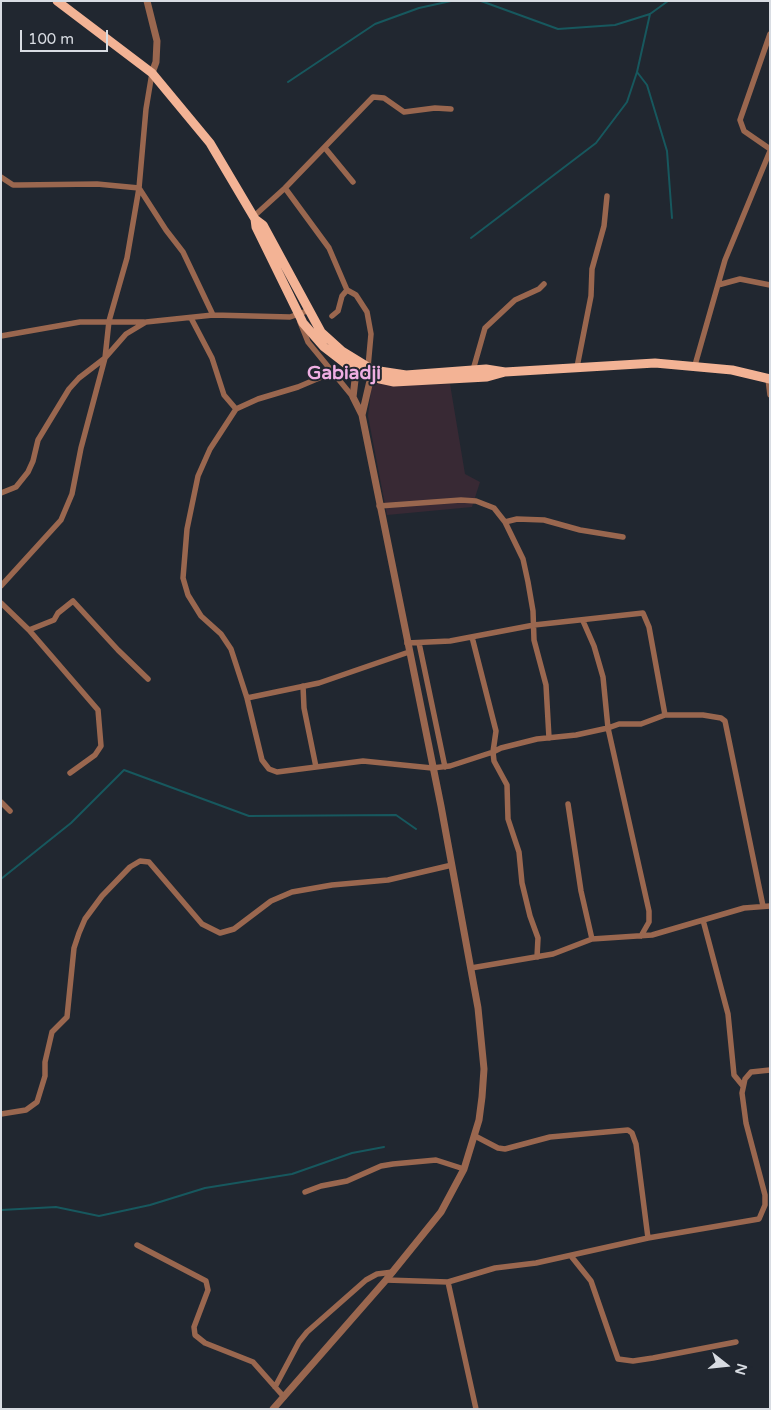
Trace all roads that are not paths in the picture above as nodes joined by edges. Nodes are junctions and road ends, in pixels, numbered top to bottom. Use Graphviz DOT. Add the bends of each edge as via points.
graph roads {
  1 [pos="57,1"];
  2 [pos="148,2"];
  3 [pos="770,34"];
  4 [pos="152,73"];
  5 [pos="451,109"];
  6 [pos="324,148"];
  7 [pos="770,150"];
  8 [pos="1,176"];
  9 [pos="353,182"];
  10 [pos="139,188"];
  11 [pos="285,188"];
  12 [pos="607,196"];
  13 [pos="254,218"];
  14 [pos="544,284"];
  15 [pos="718,285"];
  16 [pos="770,285"];
  17 [pos="347,290"];
  18 [pos="301,314"];
  19 [pos="213,315"];
  20 [pos="332,316"];
  21 [pos="191,318"];
  22 [pos="109,322"];
  23 [pos="146,322"];
  24 [pos="1,336"];
  25 [pos="105,358"];
  26 [pos="695,365"];
  27 [pos="577,367"];
  28 [pos="367,370"];
  29 [pos="473,370"];
  30 [pos="505,372"];
  31 [pos="331,373"];
  32 [pos="769,379"];
  33 [pos="770,395"];
  34 [pos="353,397"];
  35 [pos="236,409"];
  36 [pos="362,415"];
  37 [pos="1,493"];
  38 [pos="379,506"];
  39 [pos="504,522"];
  40 [pos="623,537"];
  41 [pos="1,586"];
  42 [pos="1,603"];
  43 [pos="583,621"];
  44 [pos="534,625"];
  45 [pos="29,630"];
  46 [pos="472,637"];
  47 [pos="407,643"];
  48 [pos="419,644"];
  49 [pos="409,652"];
  50 [pos="148,679"];
  51 [pos="303,686"];
  52 [pos="247,698"];
  53 [pos="665,716"];
  54 [pos="608,728"];
  55 [pos="549,738"];
  56 [pos="493,752"];
  57 [pos="445,767"];
  58 [pos="316,768"];
  59 [pos="432,768"];
  60 [pos="70,773"];
  61 [pos="1,802"];
  62 [pos="568,804"];
  63 [pos="10,811"];
  64 [pos="452,865"];
  65 [pos="766,906"];
  66 [pos="703,920"];
  67 [pos="640,936"];
  68 [pos="592,939"];
  69 [pos="537,957"];
  70 [pos="471,968"];
  71 [pos="770,1070"];
  72 [pos="743,1086"];
  73 [pos="1,1114"];
  74 [pos="475,1136"];
  75 [pos="464,1169"];
  76 [pos="305,1192"];
  77 [pos="770,1215"];
  78 [pos="760,1219"];
  79 [pos="648,1238"];
  80 [pos="136,1245"];
  81 [pos="571,1256"];
  82 [pos="393,1272"];
  83 [pos="386,1280"];
  84 [pos="448,1282"];
  85 [pos="736,1342"];
  86 [pos="276,1387"];
  87 [pos="284,1397"];
  88 [pos="273,1409"];
  89 [pos="476,1409"];
  1 -- 4 [label="main road"];
  2 -- 4 [label="street" via="157,41"];
  3 -- 7 [label="street" via="740,120 744,131"];
  4 -- 10 [label="street"];
  4 -- 13 [label="main road" via="210,143"];
  5 -- 6 [label="street" via="404,112 376,96"];
  6 -- 9 [label="street"];
  6 -- 11 [label="street"];
  7 -- 15 [label="street" via="735,233"];
  8 -- 10 [label="street" via="13,185 97,184"];
  10 -- 19 [label="street" via="183,252"];
  10 -- 22 [label="street" via="132,233"];
  11 -- 13 [label="street"];
  11 -- 17 [label="street" via="329,248"];
  12 -- 27 [label="street"];
  13 -- 18 [label="main road"];
  14 -- 29 [label="street" via="515,300 486,328"];
  15 -- 16 [label="street" via="740,279"];
  15 -- 26 [label="street"];
  17 -- 20 [label="street" via="338,311"];
  17 -- 28 [label="street" via="356,295 367,312 371,334"];
  18 -- 19 [label="street"];
  18 -- 28 [label="main road" via="324,347"];
  18 -- 31 [label="street" via="308,342"];
  19 -- 21 [label="street"];
  21 -- 23 [label="street"];
  21 -- 35 [label="street" via="212,358 224,395"];
  22 -- 23 [label="street"];
  22 -- 24 [label="street" via="72,323"];
  22 -- 25 [label="street"];
  23 -- 25 [label="street" via="126,334"];
  25 -- 37 [label="street" via="69,389 38,440 28,472 16,486"];
  25 -- 41 [label="street" via="69,501 58,524"];
  26 -- 27 [label="main road" via="655,363"];
  26 -- 32 [label="main road"];
  27 -- 30 [label="main road"];
  28 -- 29 [label="main road" via="406,375"];
  28 -- 30 [label="main road" via="407,382 487,377"];
  28 -- 34 [label="street"];
  28 -- 36 [label="street"];
  29 -- 30 [label="main road"];
  31 -- 34 [label="street"];
  31 -- 35 [label="street"];
  32 -- 33 [label="street"];
  34 -- 36 [label="street"];
  35 -- 52 [label="street" via="210,449 198,476 185,540 183,578 188,595 201,616 221,634 231,649"];
  36 -- 38 [label="street"];
  38 -- 39 [label="street" via="476,501 494,508"];
  38 -- 47 [label="street"];
  39 -- 40 [label="street" via="544,520"];
  39 -- 44 [label="street" via="522,559"];
  42 -- 45 [label="street"];
  43 -- 44 [label="street"];
  43 -- 53 [label="street" via="643,613 649,627"];
  43 -- 54 [label="street" via="603,677"];
  44 -- 46 [label="street"];
  44 -- 55 [label="street" via="534,640 546,685"];
  45 -- 50 [label="street" via="54,620 73,601"];
  45 -- 60 [label="street" via="98,710 101,746 95,755"];
  46 -- 48 [label="street"];
  46 -- 56 [label="street" via="496,731"];
  47 -- 48 [label="street"];
  47 -- 49 [label="street"];
  48 -- 57 [label="street"];
  49 -- 51 [label="street"];
  49 -- 59 [label="street"];
  51 -- 52 [label="street"];
  51 -- 58 [label="street"];
  52 -- 58 [label="street" via="259,754 265,766 277,772"];
  53 -- 54 [label="street" via="641,724 619,724"];
  53 -- 65 [label="street" via="717,717 725,721"];
  54 -- 55 [label="street"];
  54 -- 67 [label="street" via="649,911 649,922"];
  55 -- 56 [label="street"];
  56 -- 57 [label="street"];
  56 -- 69 [label="street" via="494,762 507,785 508,819 538,938"];
  57 -- 59 [label="street"];
  58 -- 59 [label="street" via="364,761"];
  59 -- 64 [label="street"];
  61 -- 63 [label="street"];
  62 -- 68 [label="street"];
  64 -- 70 [label="street"];
  64 -- 73 [label="street" via="388,880 292,892 271,901 234,929 220,933 202,924 150,862 140,861 102,896 79,933 74,948 67,1017 52,1032 37,1102 26,1110"];
  65 -- 66 [label="street" via="744,908"];
  66 -- 67 [label="street"];
  66 -- 72 [label="street" via="728,1014 734,1075"];
  67 -- 68 [label="street"];
  68 -- 69 [label="street"];
  69 -- 70 [label="street"];
  70 -- 74 [label="street" via="484,1070"];
  71 -- 72 [label="street" via="751,1072"];
  72 -- 78 [label="street" via="746,1123 765,1194 766,1205"];
  74 -- 75 [label="street"];
  74 -- 79 [label="street" via="505,1149 550,1137 628,1130 636,1144"];
  75 -- 76 [label="street" via="436,1160 401,1163 381,1166 347,1181"];
  75 -- 82 [label="street" via="441,1212"];
  77 -- 78 [label="street"];
  78 -- 79 [label="street"];
  79 -- 81 [label="street"];
  80 -- 86 [label="street" via="206,1281 208,1290 194,1327 195,1336 253,1362"];
  81 -- 84 [label="street" via="495,1268"];
  81 -- 85 [label="street" via="591,1281 618,1359 653,1358"];
  82 -- 83 [label="street"];
  82 -- 86 [label="street" via="377,1274 366,1280 307,1332"];
  83 -- 84 [label="street"];
  83 -- 87 [label="street"];
  84 -- 89 [label="street"];
  86 -- 87 [label="street"];
  87 -- 88 [label="street"];
}
